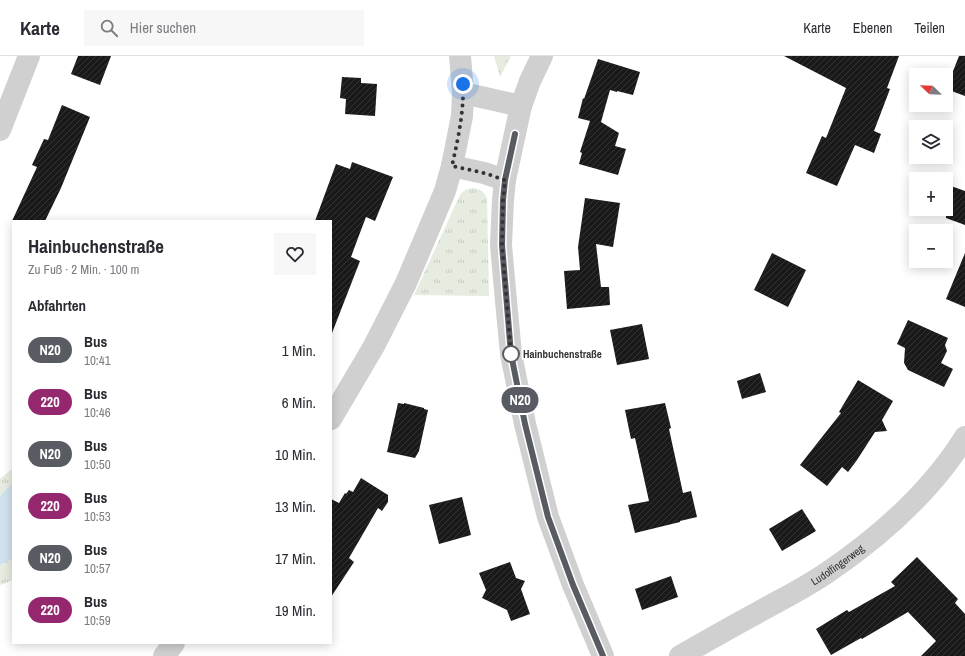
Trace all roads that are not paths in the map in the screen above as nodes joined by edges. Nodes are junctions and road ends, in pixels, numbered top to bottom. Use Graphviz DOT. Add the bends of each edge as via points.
graph roads {
  1 [pos="30,56"];
  2 [pos="460,56"];
  3 [pos="542,56"];
  4 [pos="463,93"];
  5 [pos="521,106"];
  6 [pos="0,130"];
  7 [pos="452,166"];
  8 [pos="505,180"];
  9 [pos="332,417"];
  10 [pos="963,445"];
  11 [pos="173,644"];
  12 [pos="164,656"];
  13 [pos="602,656"];
  14 [pos="680,656"];
  1 -- 6 [label="street"];
  2 -- 4 [label="street"];
  3 -- 5 [label="street"];
  4 -- 5 [label="street"];
  4 -- 7 [label="street" via="462,116"];
  5 -- 8 [label="street"];
  7 -- 8 [label="street"];
  7 -- 9 [label="street" via="406,283 374,346"];
  8 -- 13 [label="street" via="502,245 506,302 511,354 525,424 548,517"];
  10 -- 14 [label="street, Ludolfingerweg" via="908,507 862,548 791,595"];
  11 -- 12 [label="street"];
}
